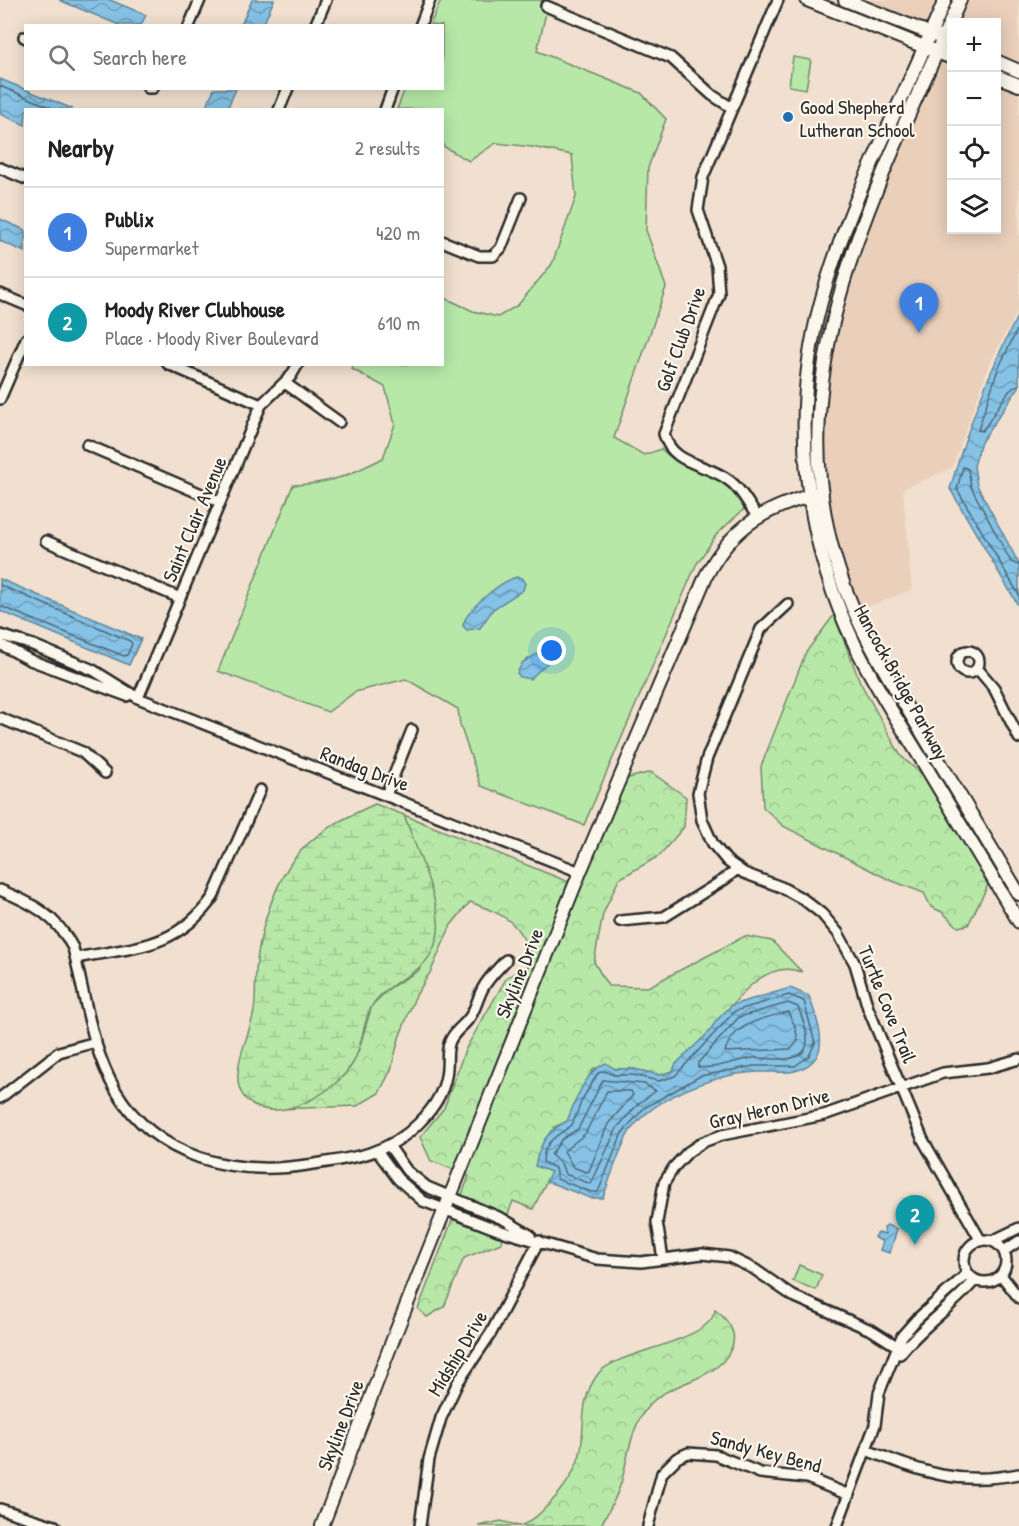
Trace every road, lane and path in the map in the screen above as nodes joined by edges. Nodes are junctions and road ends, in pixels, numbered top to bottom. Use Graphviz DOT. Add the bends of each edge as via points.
graph roads {
  1 [pos="200,0"];
  2 [pos="326,0"];
  3 [pos="430,0"];
  4 [pos="778,0"];
  5 [pos="807,0"];
  6 [pos="845,0"];
  7 [pos="945,0"];
  8 [pos="960,0"];
  9 [pos="859,3"];
  10 [pos="546,6"];
  11 [pos="852,20"];
  12 [pos="190,24"];
  13 [pos="316,24"];
  14 [pos="421,24"];
  15 [pos="942,38"];
  16 [pos="931,50"];
  17 [pos="947,56"];
  18 [pos="1001,63"];
  19 [pos="1019,71"];
  20 [pos="1001,78"];
  21 [pos="1019,85"];
  22 [pos="287,90"];
  23 [pos="392,90"];
  24 [pos="280,108"];
  25 [pos="386,108"];
  26 [pos="732,108"];
  27 [pos="0,168"];
  28 [pos="24,178"];
  29 [pos="521,198"];
  30 [pos="444,242"];
  31 [pos="0,294"];
  32 [pos="24,303"];
  33 [pos="24,344"];
  34 [pos="173,366"];
  35 [pos="297,366"];
  36 [pos="285,383"];
  37 [pos="0,399"];
  38 [pos="261,405"];
  39 [pos="339,422"];
  40 [pos="87,445"];
  41 [pos="822,492"];
  42 [pos="809,495"];
  43 [pos="220,502"];
  44 [pos="757,516"];
  45 [pos="46,542"];
  46 [pos="180,598"];
  47 [pos="788,604"];
  48 [pos="0,635"];
  49 [pos="0,644"];
  50 [pos="977,668"];
  51 [pos="138,698"];
  52 [pos="0,718"];
  53 [pos="412,730"];
  54 [pos="1019,738"];
  55 [pos="105,773"];
  56 [pos="260,790"];
  57 [pos="386,795"];
  58 [pos="737,869"];
  59 [pos="580,872"];
  60 [pos="0,890"];
  61 [pos="1019,894"];
  62 [pos="620,921"];
  63 [pos="1019,922"];
  64 [pos="76,958"];
  65 [pos="506,960"];
  66 [pos="96,1042"];
  67 [pos="1019,1059"];
  68 [pos="903,1089"];
  69 [pos="0,1098"];
  70 [pos="390,1147"];
  71 [pos="378,1152"];
  72 [pos="412,1176"];
  73 [pos="403,1184"];
  74 [pos="449,1204"];
  75 [pos="1019,1228"];
  76 [pos="981,1240"];
  77 [pos="539,1241"];
  78 [pos="992,1241"];
  79 [pos="1019,1241"];
  80 [pos="1004,1251"];
  81 [pos="663,1259"];
  82 [pos="1001,1275"];
  83 [pos="972,1277"];
  84 [pos="1019,1298"];
  85 [pos="901,1348"];
  86 [pos="866,1450"];
  87 [pos="1019,1474"];
  88 [pos="849,1495"];
  89 [pos="0,1509"];
  90 [pos="55,1526"];
  91 [pos="322,1526"];
  92 [pos="420,1526"];
  93 [pos="648,1526"];
  94 [pos="837,1526"];
  1 -- 12 [label="street"];
  2 -- 13 [label="street"];
  3 -- 14 [label="street"];
  4 -- 26 [label="street, Golf Club Drive"];
  5 -- 11 [label="main road"];
  6 -- 9 [label="main road"];
  7 -- 15 [label="main road, Hancock Bridge Parkway"];
  8 -- 15 [label="main road, Hancock Bridge Parkway"];
  9 -- 11 [label="street"];
  9 -- 15 [label="main road"];
  10 -- 26 [label="street" via="671,58"];
  11 -- 16 [label="main road"];
  15 -- 16 [label="main road, Hancock Bridge Parkway"];
  16 -- 17 [label="main road"];
  16 -- 41 [label="main road, Hancock Bridge Parkway" via="848,264 831,321 820,402"];
  16 -- 42 [label="main road, Hancock Bridge Parkway" via="858,200 820,305 806,390"];
  18 -- 19 [label="main road"];
  20 -- 21 [label="main road"];
  22 -- 24 [label="street"];
  23 -- 25 [label="street"];
  26 -- 44 [label="street, Golf Club Drive" via="703,177 698,202 701,225 717,266 719,294 664,434 675,455 732,482"];
  27 -- 28 [label="street"];
  29 -- 30 [label="street" via="501,248 493,256 479,256"];
  31 -- 32 [label="street"];
  33 -- 37 [label="street"];
  34 -- 38 [label="street"];
  35 -- 36 [label="street, Saint Clair Avenue"];
  36 -- 38 [label="street, Saint Clair Avenue"];
  36 -- 39 [label="street"];
  38 -- 43 [label="street, Saint Clair Avenue"];
  40 -- 43 [label="street"];
  41 -- 42 [label="main road, Skyline Drive"];
  41 -- 61 [label="main road, Hancock Bridge Parkway" via="839,572 867,639"];
  42 -- 44 [label="main road, Skyline Drive"];
  42 -- 63 [label="main road, Hancock Bridge Parkway" via="824,566 856,647"];
  43 -- 46 [label="street, Saint Clair Avenue"];
  44 -- 59 [label="main road, Skyline Drive" via="725,546 706,576"];
  45 -- 46 [label="street"];
  46 -- 51 [label="street, Saint Clair Avenue"];
  47 -- 58 [label="street, Turtle Cove Trail" via="767,621 759,634 699,784 705,829 719,852"];
  48 -- 51 [label="street, Randag Drive" via="93,670"];
  49 -- 51 [label="street, Randag Drive" via="96,686"];
  50 -- 54 [label="street" via="994,688"];
  51 -- 57 [label="street, Randag Drive"];
  52 -- 55 [label="street" via="82,752"];
  53 -- 57 [label="street"];
  56 -- 64 [label="street" via="213,897 202,913 184,929 154,943"];
  57 -- 59 [label="street, Randag Drive"];
  58 -- 62 [label="street" via="664,916"];
  58 -- 68 [label="street, Turtle Cove Trail" via="803,899 838,933 855,964 868,1008"];
  59 -- 74 [label="main road, Skyline Drive"];
  60 -- 64 [label="street" via="26,900 58,923"];
  64 -- 66 [label="street"];
  65 -- 70 [label="street" via="451,1039 445,1084 434,1105 414,1129"];
  66 -- 69 [label="street" via="59,1052"];
  66 -- 71 [label="street" via="116,1090 130,1109 168,1142 200,1158 231,1167 265,1170"];
  67 -- 68 [label="street, Gray Heron Drive" via="988,1068 943,1073"];
  68 -- 76 [label="street, Turtle Cove Trail" via="923,1140"];
  68 -- 81 [label="street, Gray Heron Drive" via="824,1115 722,1135 688,1152 664,1184 659,1203 657,1222"];
  70 -- 71 [label="street"];
  70 -- 72 [label="street"];
  71 -- 73 [label="street"];
  72 -- 73 [label="street"];
  72 -- 74 [label="street"];
  73 -- 74 [label="street" via="423,1201"];
  74 -- 77 [label="street" via="498,1230"];
  74 -- 91 [label="main road, Skyline Drive"];
  75 -- 78 [label="street"];
  76 -- 78 [label="street"];
  76 -- 83 [label="street" via="965,1256"];
  77 -- 81 [label="street" via="597,1259"];
  77 -- 92 [label="street, Midship Drive" via="441,1418 429,1459"];
  78 -- 80 [label="street"];
  79 -- 80 [label="street"];
  80 -- 82 [label="street" via="1006,1265"];
  81 -- 85 [label="street" via="702,1254 740,1262 793,1296 873,1330"];
  82 -- 83 [label="street" via="985,1282"];
  82 -- 84 [label="street"];
  83 -- 85 [label="street" via="916,1319 902,1336"];
  85 -- 86 [label="street" via="879,1393 875,1425"];
  86 -- 87 [label="street" via="944,1478"];
  86 -- 88 [label="street"];
  88 -- 93 [label="street, Sandy Key Bend" via="807,1478 760,1473 716,1455 688,1453 662,1473"];
  88 -- 94 [label="street"];
  89 -- 90 [label="street"];
}
